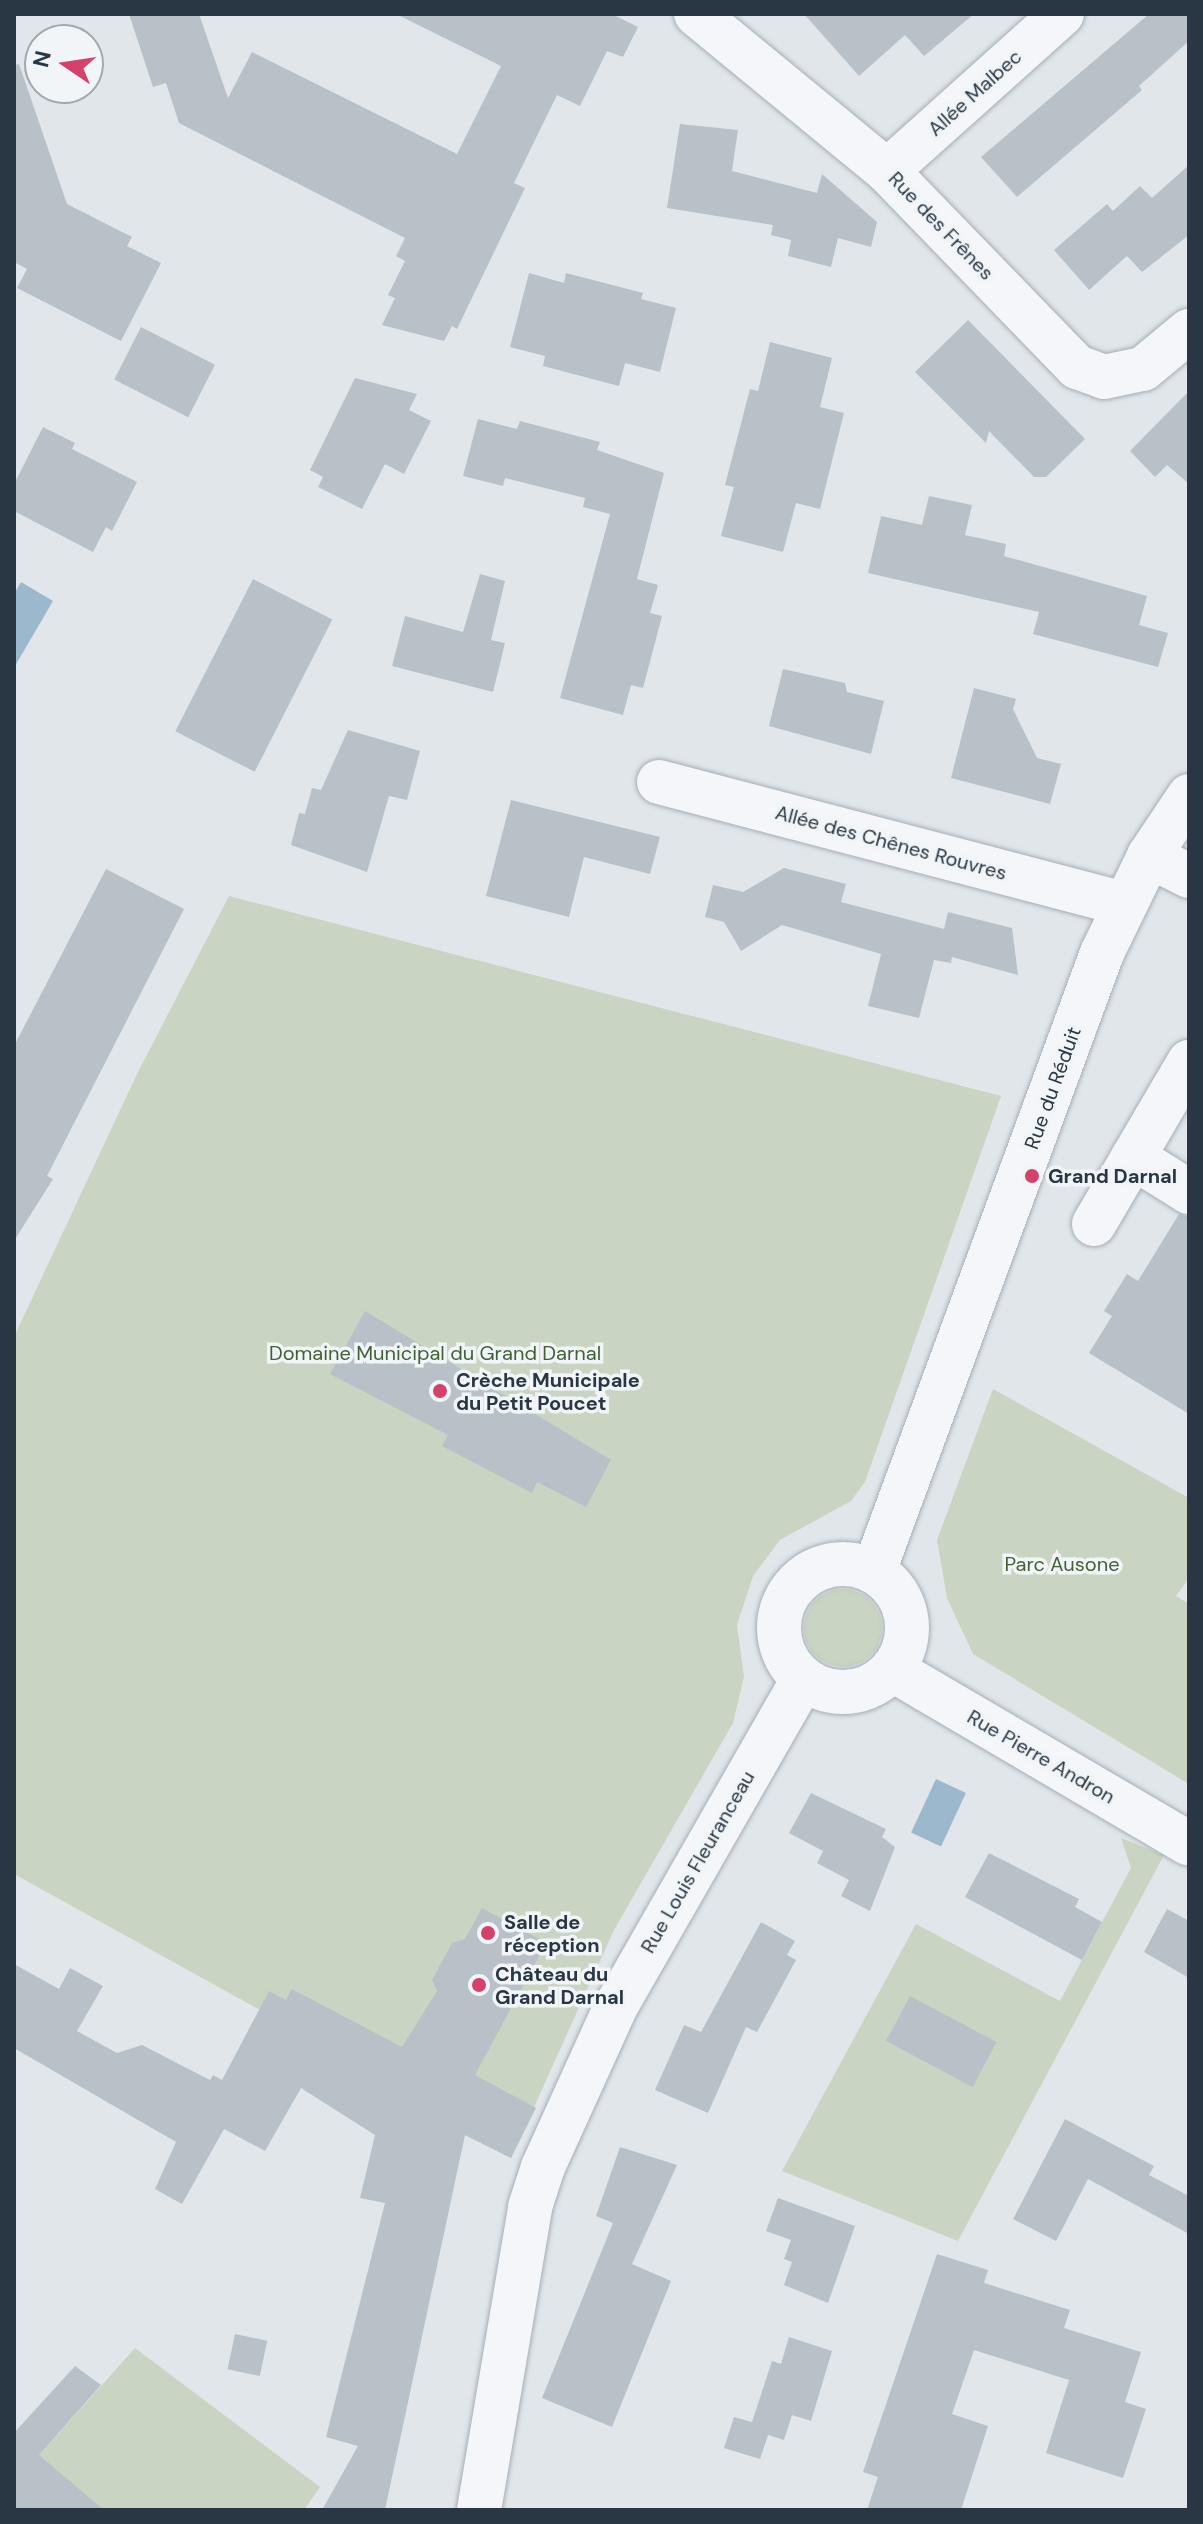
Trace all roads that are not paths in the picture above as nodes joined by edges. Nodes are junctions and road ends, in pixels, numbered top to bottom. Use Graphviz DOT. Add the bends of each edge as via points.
graph roads {
  1 [pos="696,14"];
  2 [pos="1062,14"];
  3 [pos="887,171"];
  4 [pos="1189,331"];
  5 [pos="659,782"];
  6 [pos="1189,796"];
  7 [pos="1149,856"];
  8 [pos="1189,876"];
  9 [pos="1123,904"];
  10 [pos="1189,1062"];
  11 [pos="1133,1157"];
  12 [pos="1189,1192"];
  13 [pos="1094,1224"];
  14 [pos="874,1571"];
  15 [pos="893,1670"];
  16 [pos="803,1680"];
  17 [pos="1189,1844"];
  18 [pos="479,2510"];
  1 -- 3 [label="street, Rue des Frênes"];
  2 -- 3 [label="street, Allée Malbec"];
  3 -- 4 [label="street, Rue des Frênes" via="1077,367 1104,377 1143,369"];
  5 -- 9 [label="street, Allée des Chênes Rouvres"];
  6 -- 7 [label="street, Rue du Réduit"];
  7 -- 8 [label="street"];
  7 -- 9 [label="street, Rue du Réduit"];
  9 -- 14 [label="street, Rue du Réduit"];
  10 -- 11 [label="street"];
  11 -- 12 [label="street"];
  11 -- 13 [label="street"];
  14 -- 15 [label="street" via="895,1590 907,1616 903,1654"];
  14 -- 16 [label="street" via="838,1563 819,1568 790,1591 778,1627 781,1647"];
  15 -- 16 [label="street" via="878,1683 840,1693"];
  15 -- 17 [label="street, Rue Pierre Andron"];
  16 -- 18 [label="street, Rue Louis Fleuranceau" via="616,2006 543,2167 530,2207"];
}
